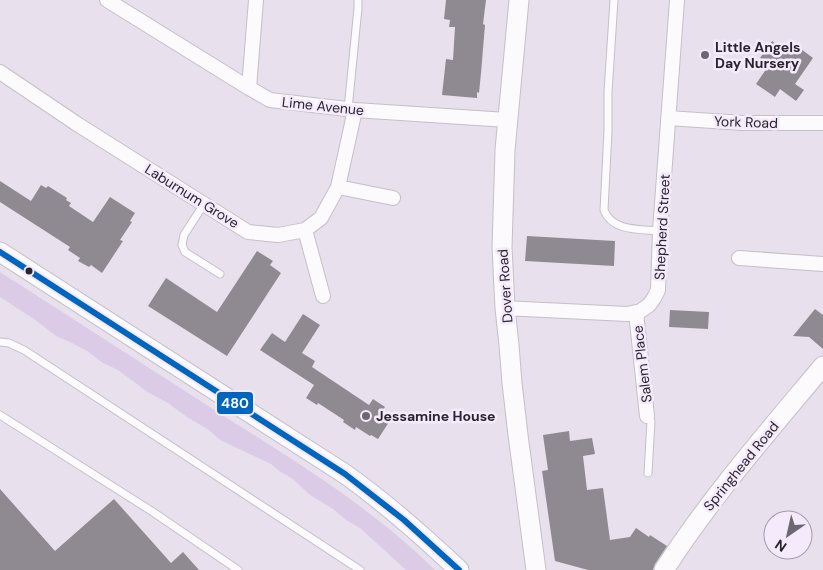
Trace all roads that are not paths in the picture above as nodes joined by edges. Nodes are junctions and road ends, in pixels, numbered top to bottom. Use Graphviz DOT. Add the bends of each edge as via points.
graph roads {
  1 [pos="107,0"];
  2 [pos="256,0"];
  3 [pos="358,0"];
  4 [pos="519,0"];
  5 [pos="614,0"];
  6 [pos="677,0"];
  7 [pos="0,72"];
  8 [pos="249,88"];
  9 [pos="351,109"];
  10 [pos="668,118"];
  11 [pos="507,120"];
  12 [pos="823,123"];
  13 [pos="338,187"];
  14 [pos="393,198"];
  15 [pos="204,204"];
  16 [pos="305,230"];
  17 [pos="660,231"];
  18 [pos="0,252"];
  19 [pos="739,258"];
  20 [pos="823,264"];
  21 [pos="220,274"];
  22 [pos="323,296"];
  23 [pos="505,308"];
  24 [pos="636,312"];
  25 [pos="0,342"];
  26 [pos="823,366"];
  27 [pos="0,415"];
  28 [pos="648,416"];
  29 [pos="648,473"];
  30 [pos="238,570"];
  31 [pos="360,570"];
  32 [pos="459,570"];
  33 [pos="536,570"];
  34 [pos="664,570"];
  1 -- 8 [label="street, Lime Avenue"];
  2 -- 8 [label="street"];
  3 -- 9 [label="lane"];
  4 -- 11 [label="street, Dover Road"];
  5 -- 17 [label="lane" via="604,210 609,219 622,227"];
  6 -- 10 [label="street, Shepherd Street"];
  7 -- 15 [label="street, Laburnum Grove"];
  8 -- 9 [label="street, Lime Avenue" via="270,100"];
  9 -- 11 [label="street, Lime Avenue"];
  9 -- 13 [label="street"];
  10 -- 12 [label="street, York Road" via="743,123"];
  10 -- 17 [label="street, Shepherd Street"];
  11 -- 23 [label="street, Dover Road" via="502,214"];
  13 -- 14 [label="street"];
  13 -- 16 [label="street" via="321,218"];
  15 -- 16 [label="street, Laburnum Grove" via="248,232 278,235"];
  15 -- 21 [label="lane" via="182,245 185,252"];
  16 -- 22 [label="street"];
  17 -- 24 [label="street, Shepherd Street" via="658,290 651,303"];
  18 -- 32 [label="street" via="345,474 392,510"];
  19 -- 20 [label="street"];
  23 -- 24 [label="street"];
  23 -- 33 [label="street, Dover Road"];
  24 -- 28 [label="street, Salem Place"];
  25 -- 31 [label="lane" via="8,342 24,350"];
  26 -- 34 [label="street, Springhead Road" via="728,480"];
  27 -- 30 [label="lane"];
  28 -- 29 [label="lane" via="651,421"];
}
